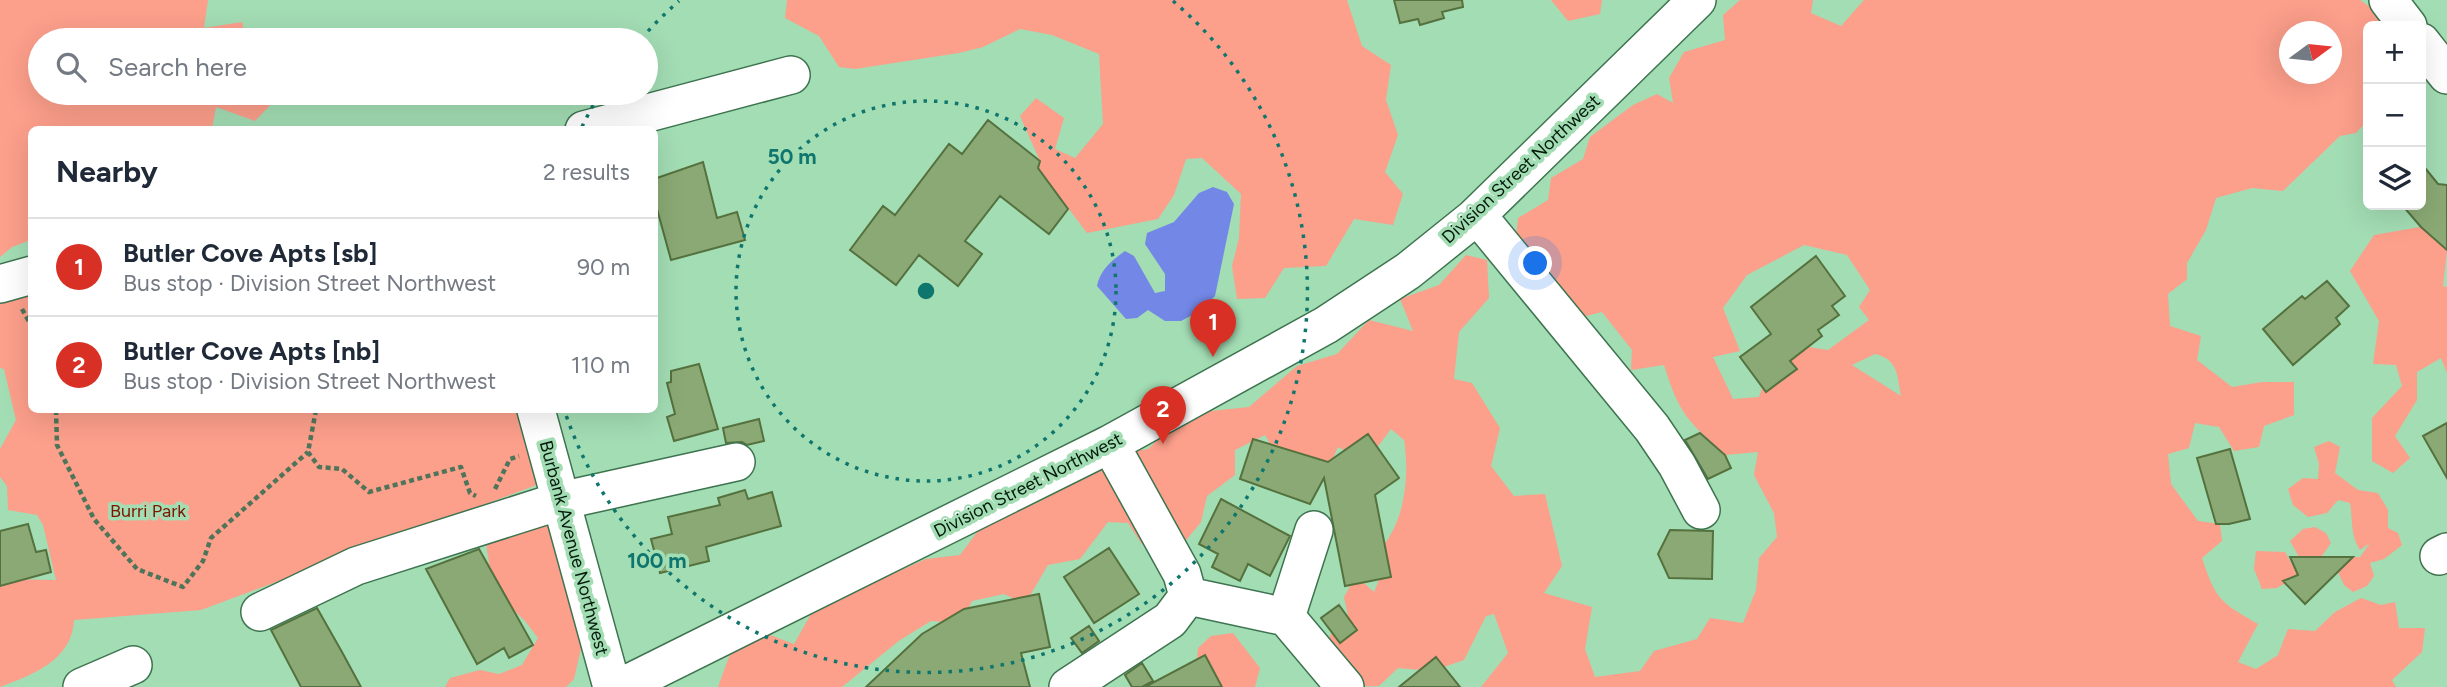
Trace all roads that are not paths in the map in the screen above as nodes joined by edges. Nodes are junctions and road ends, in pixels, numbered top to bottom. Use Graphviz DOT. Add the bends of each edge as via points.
graph roads {
  1 [pos="1697,0"];
  2 [pos="2388,0"];
  3 [pos="2405,21"];
  4 [pos="2426,48"];
  5 [pos="791,75"];
  6 [pos="2447,75"];
  7 [pos="599,126"];
  8 [pos="1477,215"];
  9 [pos="28,276"];
  10 [pos="0,284"];
  11 [pos="538,413"];
  12 [pos="1110,444"];
  13 [pos="736,462"];
  14 [pos="560,501"];
  15 [pos="1701,510"];
  16 [pos="1314,530"];
  17 [pos="1188,596"];
  18 [pos="260,611"];
  19 [pos="1286,617"];
  20 [pos="133,665"];
  21 [pos="1073,686"];
  22 [pos="82,687"];
  23 [pos="612,687"];
  24 [pos="621,687"];
  25 [pos="1345,687"];
  1 -- 8 [label="street, Division Street Northwest"];
  2 -- 3 [label="street"];
  4 -- 6 [label="street"];
  5 -- 7 [label="street"];
  8 -- 12 [label="street, Division Street Northwest" via="1408,271 1326,325"];
  8 -- 15 [label="street" via="1652,428"];
  9 -- 10 [label="street"];
  11 -- 14 [label="street, Burbank Avenue Northwest"];
  12 -- 17 [label="street" via="1182,574"];
  12 -- 24 [label="street, Division Street Northwest"];
  13 -- 14 [label="street"];
  14 -- 18 [label="street" via="356,566"];
  14 -- 23 [label="street, Burbank Avenue Northwest"];
  16 -- 19 [label="street"];
  17 -- 19 [label="street"];
  17 -- 21 [label="street" via="1170,620"];
  19 -- 25 [label="street"];
  20 -- 22 [label="street"];
}
